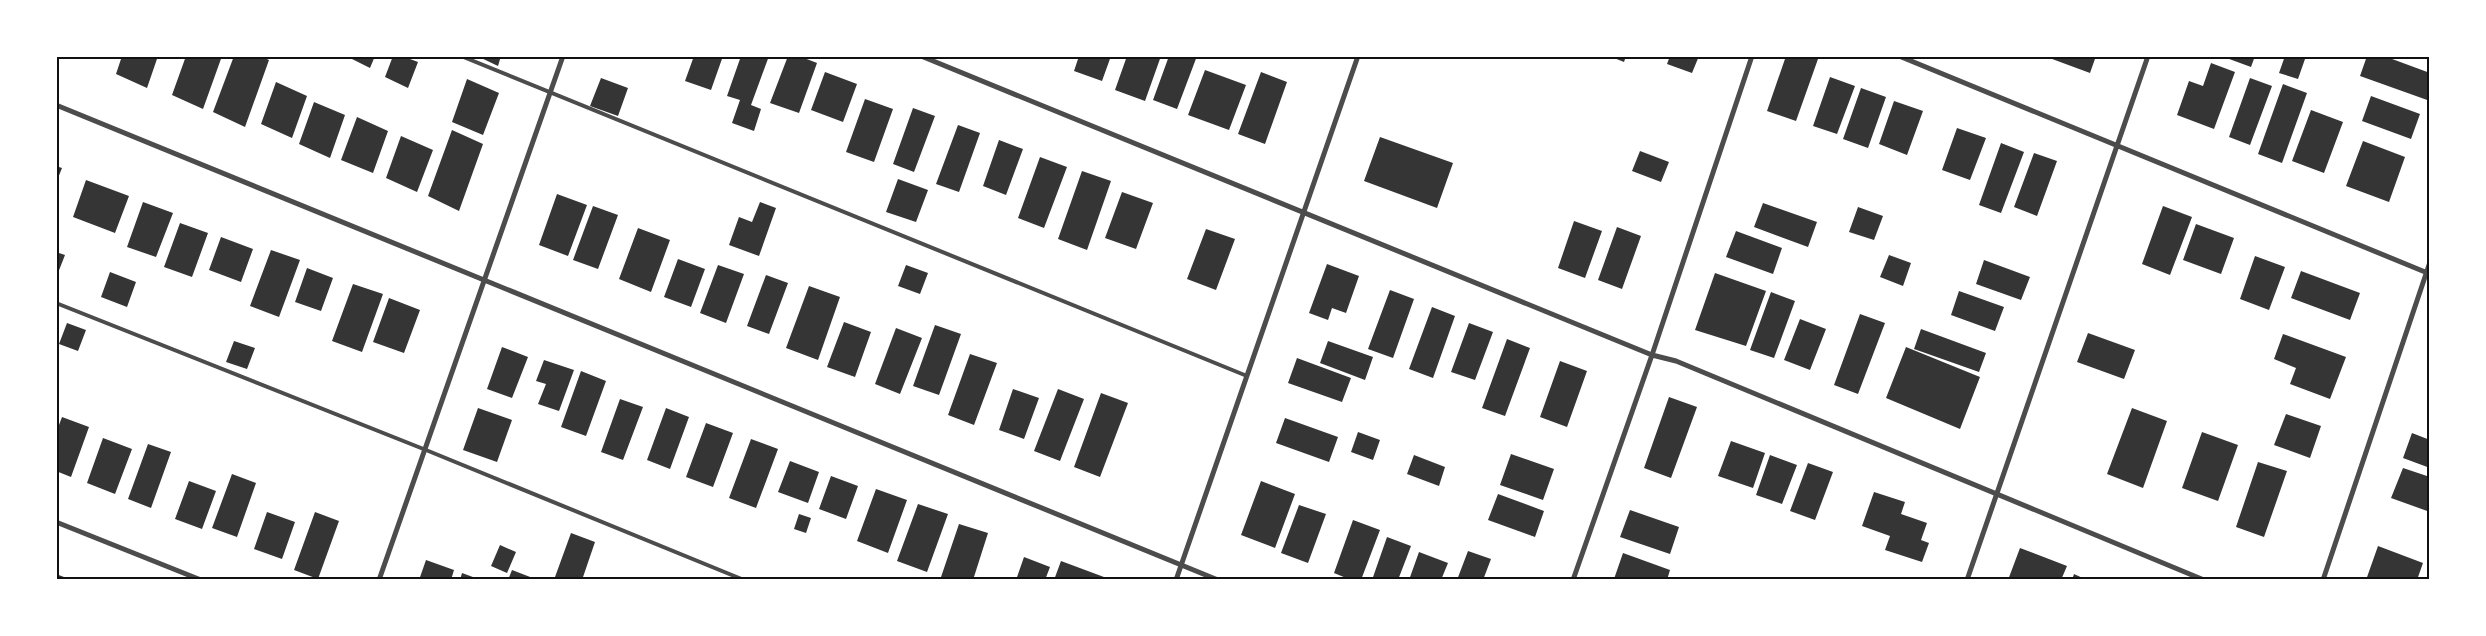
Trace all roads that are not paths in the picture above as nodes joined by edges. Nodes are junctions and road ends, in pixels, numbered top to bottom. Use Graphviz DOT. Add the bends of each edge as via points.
graph roads {
  1 [pos="461,56"];
  2 [pos="563,56"];
  3 [pos="921,56"];
  4 [pos="1358,56"];
  5 [pos="1752,56"];
  6 [pos="1899,56"];
  7 [pos="2148,56"];
  8 [pos="551,92"];
  9 [pos="56,105"];
  10 [pos="2117,145"];
  11 [pos="1304,214"];
  12 [pos="2430,262"];
  13 [pos="2428,273"];
  14 [pos="485,282"];
  15 [pos="56,304"];
  16 [pos="1652,355"];
  17 [pos="1247,376"];
  18 [pos="426,450"];
  19 [pos="1997,492"];
  20 [pos="56,522"];
  21 [pos="1181,565"];
  22 [pos="201,580"];
  23 [pos="380,580"];
  24 [pos="744,580"];
  25 [pos="1176,580"];
  26 [pos="1218,580"];
  27 [pos="1573,580"];
  28 [pos="1967,580"];
  29 [pos="2204,580"];
  30 [pos="2323,580"];
  1 -- 8 [label="lane"];
  2 -- 8 [label="street"];
  3 -- 11 [label="street"];
  4 -- 11 [label="street"];
  5 -- 16 [label="street"];
  6 -- 10 [label="street"];
  7 -- 10 [label="street"];
  8 -- 14 [label="street"];
  8 -- 17 [label="lane"];
  9 -- 14 [label="street"];
  10 -- 13 [label="street"];
  10 -- 19 [label="street"];
  11 -- 16 [label="street"];
  11 -- 17 [label="street"];
  12 -- 13 [label="street"];
  13 -- 30 [label="street"];
  14 -- 18 [label="street"];
  14 -- 21 [label="street"];
  15 -- 18 [label="lane"];
  16 -- 19 [label="street" via="1676,361"];
  16 -- 27 [label="street"];
  17 -- 21 [label="street"];
  18 -- 23 [label="street"];
  18 -- 24 [label="lane"];
  19 -- 28 [label="street"];
  19 -- 29 [label="street"];
  20 -- 22 [label="street"];
  21 -- 25 [label="street"];
  21 -- 26 [label="street"];
}
